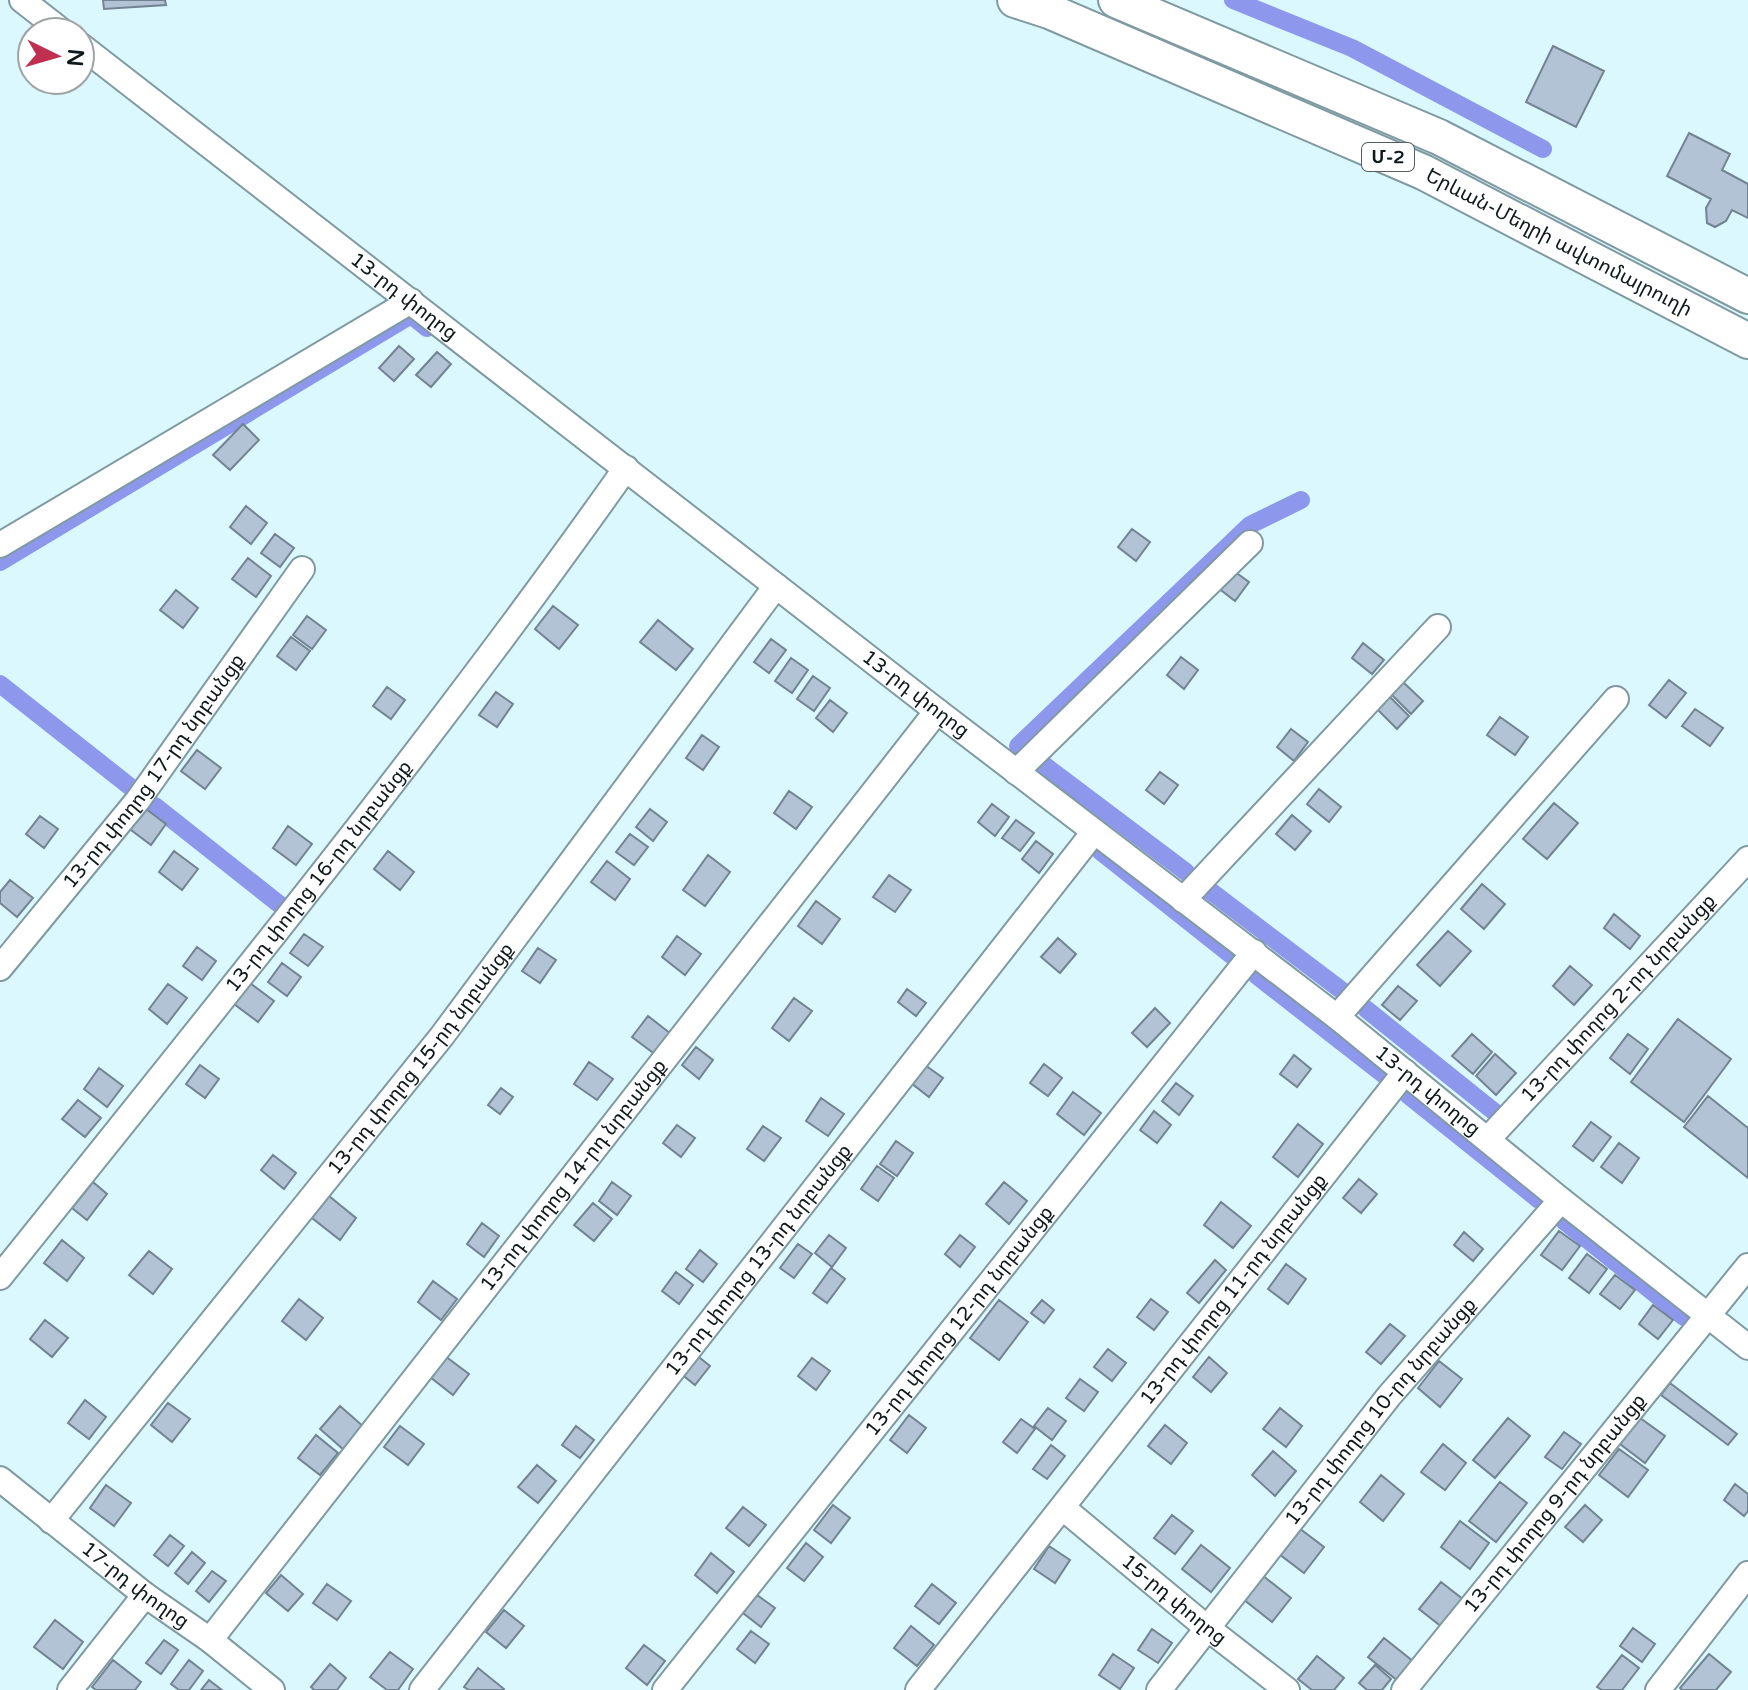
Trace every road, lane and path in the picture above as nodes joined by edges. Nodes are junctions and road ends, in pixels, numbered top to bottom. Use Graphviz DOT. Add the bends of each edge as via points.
graph roads {
  1 [pos="22,0"];
  2 [pos="1015,0"];
  3 [pos="1116,0"];
  4 [pos="42,16"];
  5 [pos="96,57"];
  6 [pos="1748,296"];
  7 [pos="411,301"];
  8 [pos="1748,341"];
  9 [pos="626,468"];
  10 [pos="1250,543"];
  11 [pos="0,545"];
  12 [pos="302,569"];
  13 [pos="776,586"];
  14 [pos="1438,627"];
  15 [pos="1616,699"];
  16 [pos="937,711"];
  17 [pos="1016,772"];
  18 [pos="1094,832"];
  19 [pos="1748,859"];
  20 [pos="1183,900"];
  21 [pos="1254,952"];
  22 [pos="0,968"];
  23 [pos="1337,1017"];
  24 [pos="1405,1072"];
  25 [pos="1488,1139"];
  26 [pos="1561,1200"];
  27 [pos="1748,1266"];
  28 [pos="0,1277"];
  29 [pos="1707,1316"];
  30 [pos="1748,1347"];
  31 [pos="0,1479"];
  32 [pos="1063,1508"];
  33 [pos="51,1521"];
  34 [pos="1748,1574"];
  35 [pos="145,1595"];
  36 [pos="1206,1627"];
  37 [pos="210,1640"];
  38 [pos="70,1690"];
  39 [pos="272,1690"];
  40 [pos="422,1690"];
  41 [pos="665,1690"];
  42 [pos="918,1690"];
  43 [pos="1159,1690"];
  44 [pos="1287,1690"];
  45 [pos="1404,1690"];
  46 [pos="1658,1690"];
  1 -- 4 [label="street"];
  2 -- 8 [label="highway, Երևան-Մեղրի ավտոմայրուղի / Մ-2" via="1423,172"];
  3 -- 6 [label="highway, Երևան-Մեղրի ավտոմայրուղի / Մ-2" via="1439,137"];
  5 -- 7 [label="street, 13-րդ փողոց"];
  7 -- 9 [label="street, 13-րդ փողոց"];
  7 -- 11 [label="street"];
  9 -- 13 [label="street, 13-րդ փողոց"];
  9 -- 28 [label="street, 13-րդ փողոց 16-րդ նրբանցք" via="347,844"];
  10 -- 17 [label="street"];
  12 -- 22 [label="street, 13-րդ փողոց 17-րդ նրբանցք" via="138,800"];
  13 -- 16 [label="street, 13-րդ փողոց"];
  13 -- 33 [label="street, 13-րդ փողոց 15-րդ նրբանցք" via="442,1036"];
  14 -- 20 [label="street"];
  15 -- 23 [label="street"];
  16 -- 17 [label="street, 13-րդ փողոց"];
  16 -- 37 [label="street, 13-րդ փողոց 14-րդ նրբանցք"];
  17 -- 18 [label="street, 13-րդ փողոց"];
  18 -- 20 [label="street, 13-րդ փողոց"];
  18 -- 40 [label="street, 13-րդ փողոց 13-րդ նրբանցք"];
  19 -- 25 [label="street, 13-րդ փողոց 2-րդ նրբանցք"];
  20 -- 21 [label="street, 13-րդ փողոց"];
  21 -- 23 [label="street, 13-րդ փողոց"];
  21 -- 41 [label="street, 13-րդ փողոց 12-րդ նրբանցք"];
  23 -- 24 [label="street, 13-րդ փողոց"];
  24 -- 25 [label="street, 13-րդ փողոց"];
  24 -- 32 [label="street, 13-րդ փողոց 11-րդ նրբանցք"];
  25 -- 26 [label="street, 13-րդ փողոց"];
  26 -- 29 [label="street, 13-րդ փողոց"];
  26 -- 36 [label="street, 13-րդ փողոց 10-րդ նրբանցք" via="1389,1396"];
  27 -- 29 [label="street, 13-րդ փողոց 9-րդ նրբանցք"];
  29 -- 30 [label="street, 13-րդ փողոց"];
  29 -- 45 [label="street, 13-րդ փողոց 9-րդ նրբանցք"];
  31 -- 33 [label="street, 17-րդ փողոց"];
  32 -- 36 [label="street, 15-րդ փողոց"];
  32 -- 42 [label="street, 13-րդ փողոց 11-րդ նրբանցք"];
  33 -- 35 [label="street, 17-րդ փողոց"];
  34 -- 46 [label="street"];
  35 -- 37 [label="street, 17-րդ փողոց"];
  35 -- 38 [label="street"];
  36 -- 43 [label="street, 13-րդ փողոց 10-րդ նրբանցք"];
  36 -- 44 [label="street, 15-րդ փողոց"];
  37 -- 39 [label="street, 17-րդ փողոց"];
}
